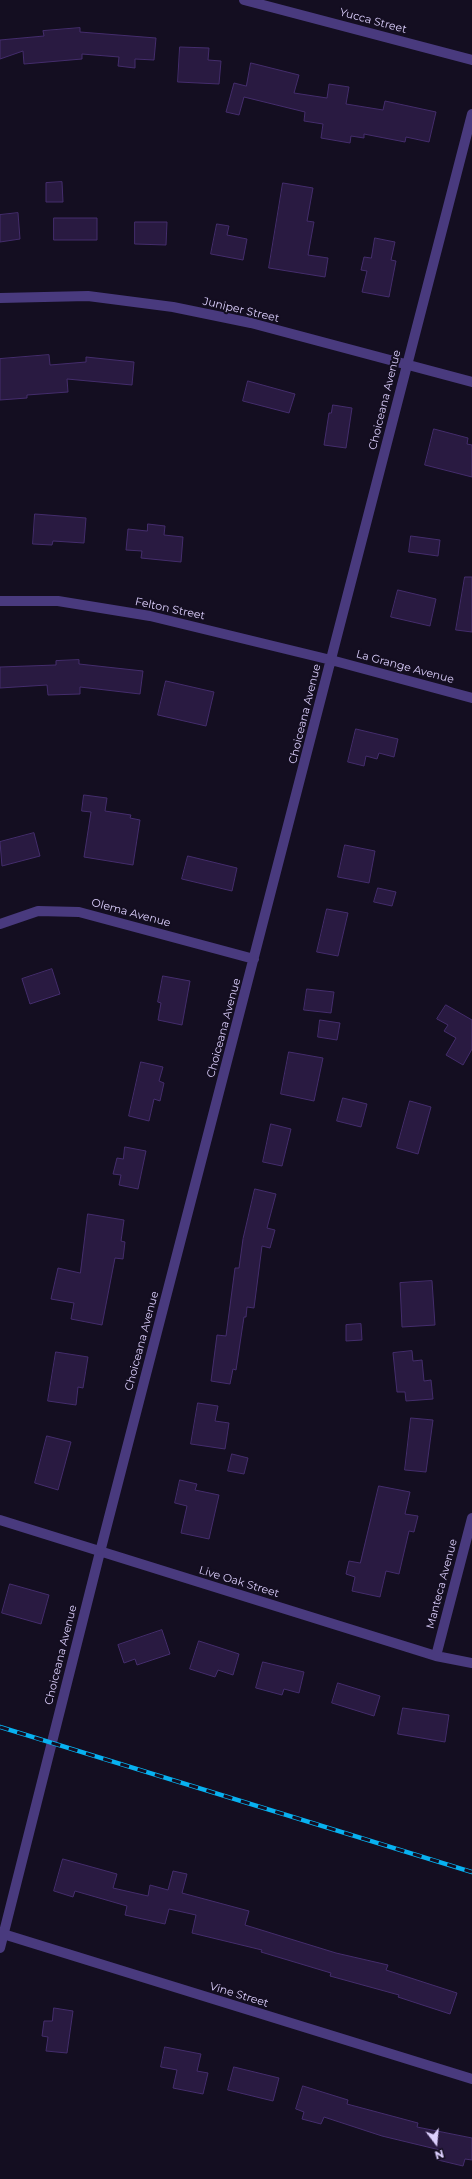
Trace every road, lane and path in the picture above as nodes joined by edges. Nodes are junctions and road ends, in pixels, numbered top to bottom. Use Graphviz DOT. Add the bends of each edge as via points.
graph roads {
  1 [pos="244,0"];
  2 [pos="472,60"];
  3 [pos="472,114"];
  4 [pos="0,298"];
  5 [pos="406,366"];
  6 [pos="472,382"];
  7 [pos="0,602"];
  8 [pos="331,660"];
  9 [pos="472,698"];
  10 [pos="0,924"];
  11 [pos="254,959"];
  12 [pos="472,1518"];
  13 [pos="0,1520"];
  14 [pos="100,1552"];
  15 [pos="436,1656"];
  16 [pos="472,1663"];
  17 [pos="2,1934"];
  18 [pos="0,1948"];
  19 [pos="472,2079"];
  1 -- 2 [label="street, Yucca Street"];
  3 -- 5 [label="street, Choiceana Avenue"];
  4 -- 5 [label="street, Juniper Street" via="88,296 173,308 251,323"];
  5 -- 6 [label="street, Juniper Street"];
  5 -- 8 [label="street, Choiceana Avenue"];
  7 -- 8 [label="street, Felton Street" via="58,601 150,616"];
  8 -- 9 [label="street, La Grange Avenue"];
  8 -- 11 [label="street, Choiceana Avenue"];
  10 -- 11 [label="street, Olema Avenue" via="38,911 79,912"];
  11 -- 14 [label="street, Choiceana Avenue"];
  12 -- 15 [label="street, Manteca Avenue"];
  13 -- 14 [label="street, Live Oak Street"];
  14 -- 15 [label="street, Live Oak Street"];
  14 -- 17 [label="street, Choiceana Avenue"];
  15 -- 16 [label="street, Live Oak Street"];
  17 -- 18 [label="street, Choiceana Avenue"];
  17 -- 19 [label="street, Vine Street"];
}
